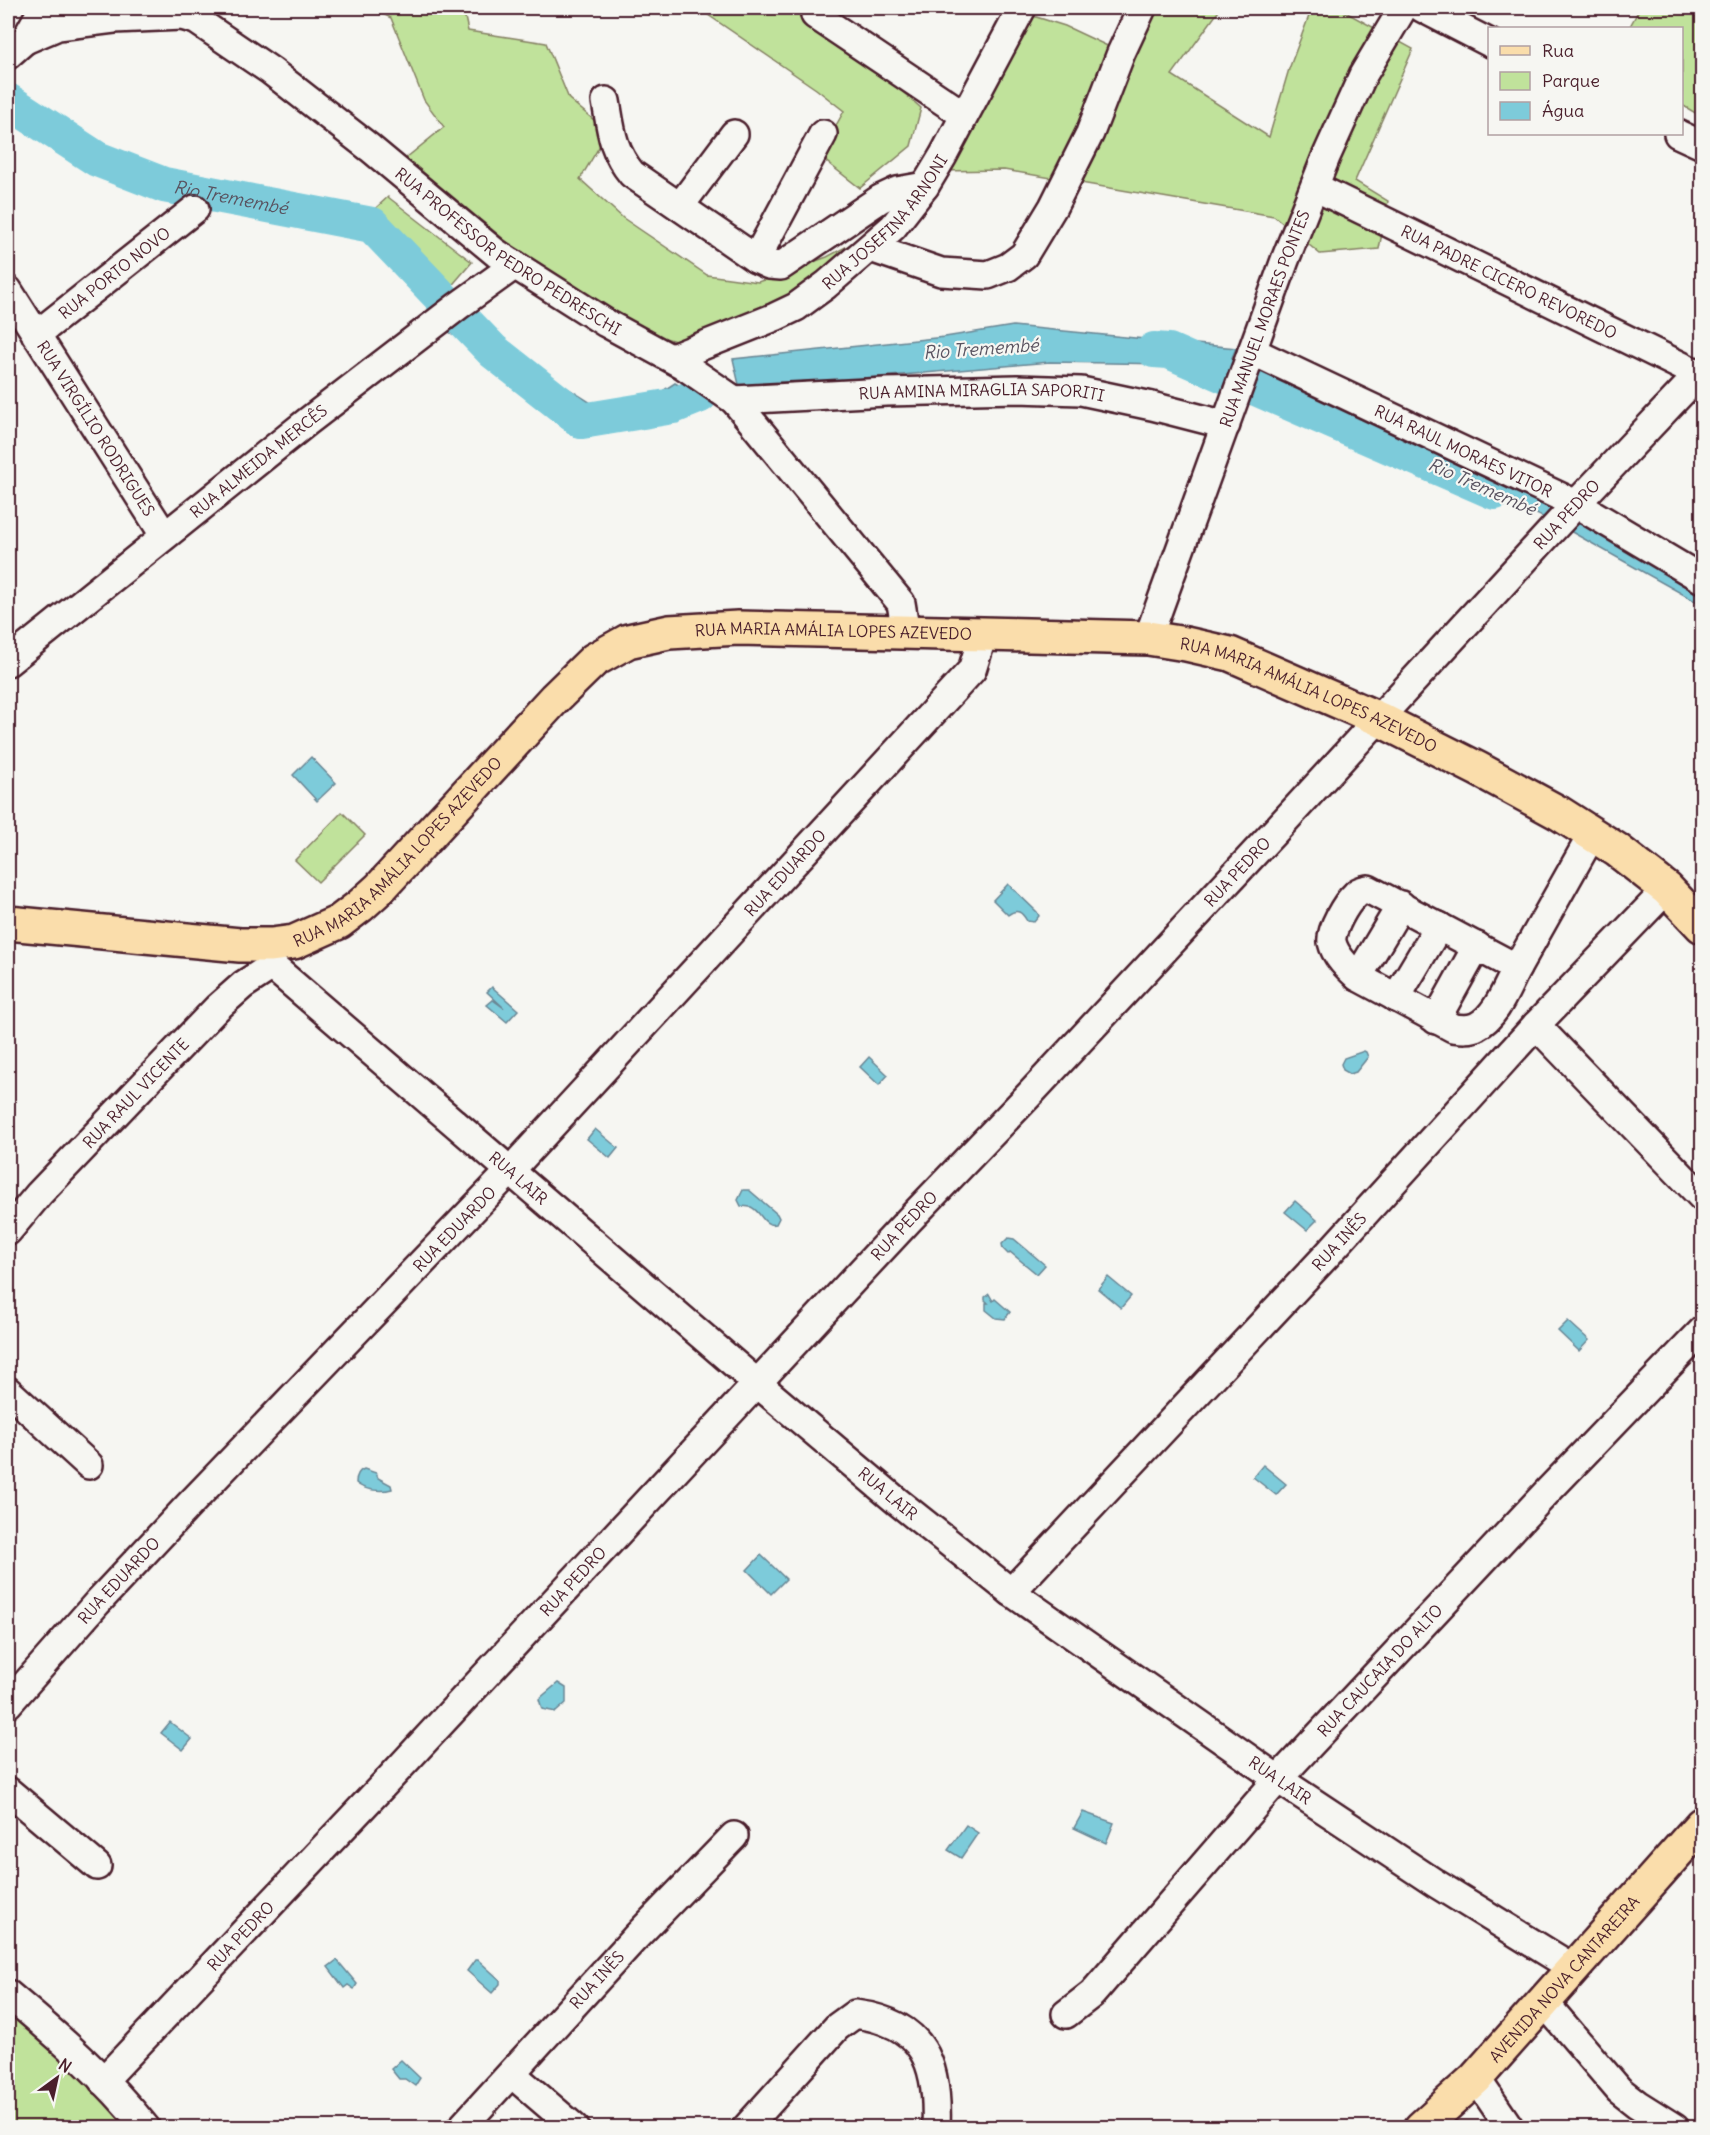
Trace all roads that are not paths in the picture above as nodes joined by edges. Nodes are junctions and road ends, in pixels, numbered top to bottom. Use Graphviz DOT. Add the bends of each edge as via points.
graph roads {
  1 [pos="43,8"];
  2 [pos="1022,8"];
  3 [pos="1142,8"];
  4 [pos="1403,8"];
  5 [pos="1422,8"];
  6 [pos="815,15"];
  7 [pos="1488,42"];
  8 [pos="16,47"];
  9 [pos="606,101"];
  10 [pos="964,116"];
  11 [pos="734,134"];
  12 [pos="823,134"];
  13 [pos="1680,135"];
  14 [pos="1702,145"];
  15 [pos="925,186"];
  16 [pos="1315,187"];
  17 [pos="680,206"];
  18 [pos="195,209"];
  19 [pos="871,248"];
  20 [pos="756,259"];
  21 [pos="514,265"];
  22 [pos="8,290"];
  23 [pos="36,335"];
  24 [pos="1252,351"];
  25 [pos="672,358"];
  26 [pos="1701,374"];
  27 [pos="734,400"];
  28 [pos="1226,426"];
  29 [pos="1567,514"];
  30 [pos="164,535"];
  31 [pos="1702,579"];
  32 [pos="906,633"];
  33 [pos="983,635"];
  34 [pos="1148,638"];
  35 [pos="8,662"];
  36 [pos="1379,719"];
  37 [pos="1593,833"];
  38 [pos="1666,889"];
  39 [pos="1401,905"];
  40 [pos="8,923"];
  41 [pos="1439,926"];
  42 [pos="1702,926"];
  43 [pos="1478,946"];
  44 [pos="271,956"];
  45 [pos="1517,968"];
  46 [pos="1358,977"];
  47 [pos="1396,998"];
  48 [pos="1436,1020"];
  49 [pos="1536,1025"];
  50 [pos="510,1171"];
  51 [pos="1702,1197"];
  52 [pos="8,1231"];
  53 [pos="1702,1332"];
  54 [pos="758,1384"];
  55 [pos="8,1391"];
  56 [pos="89,1465"];
  57 [pos="1011,1592"];
  58 [pos="8,1704"];
  59 [pos="1278,1779"];
  60 [pos="8,1791"];
  61 [pos="1702,1824"];
  62 [pos="734,1836"];
  63 [pos="97,1866"];
  64 [pos="1573,1968"];
  65 [pos="8,1994"];
  66 [pos="1544,2002"];
  67 [pos="1066,2014"];
  68 [pos="512,2074"];
  69 [pos="1476,2078"];
  70 [pos="104,2081"];
  71 [pos="146,2127"];
  72 [pos="461,2127"];
  73 [pos="574,2127"];
  74 [pos="746,2127"];
  75 [pos="936,2127"];
  76 [pos="1421,2127"];
  77 [pos="1509,2127"];
  78 [pos="1675,2127"];
  1 -- 8 [label="street"];
  2 -- 10 [label="street, RUA JOSEFINA ARNONI"];
  3 -- 19 [label="street" via="1090,133 1024,255 988,275 941,272"];
  4 -- 16 [label="street, RUA MANUEL MORAES PONTES" via="1363,75"];
  5 -- 7 [label="street"];
  6 -- 10 [label="street"];
  8 -- 21 [label="street, RUA PROFESSOR PEDRO PEDRESCHI" via="58,26 182,15 196,20 272,71"];
  9 -- 17 [label="street" via="621,161 632,174"];
  10 -- 15 [label="street, RUA JOSEFINA ARNONI"];
  11 -- 17 [label="street"];
  12 -- 20 [label="street"];
  13 -- 14 [label="street"];
  15 -- 19 [label="street, RUA JOSEFINA ARNONI"];
  15 -- 20 [label="street" via="897,191 880,200 781,266"];
  16 -- 24 [label="street, RUA MANUEL MORAES PONTES"];
  16 -- 26 [label="street, RUA PADRE CICERO REVOREDO"];
  17 -- 20 [label="street"];
  18 -- 23 [label="street, RUA PORTO NOVO"];
  19 -- 25 [label="street, RUA JOSEFINA ARNONI" via="796,307"];
  21 -- 25 [label="street, RUA PROFESSOR PEDRO PEDRESCHI" via="606,323"];
  21 -- 30 [label="street, RUA ALMEIDA MERCÊS"];
  22 -- 23 [label="street, RUA VIRGÍLIO RODRIGUES"];
  23 -- 30 [label="street, RUA VIRGÍLIO RODRIGUES"];
  24 -- 28 [label="street, RUA MANUEL MORAES PONTES"];
  24 -- 29 [label="street, RUA RAUL MORAES VITOR"];
  25 -- 27 [label="street, RUA PROFESSOR PEDRO PEDRESCHI"];
  26 -- 29 [label="street, RUA PEDRO"];
  27 -- 28 [label="street, RUA AMINA MIRAGLIA SAPORITI" via="886,392 1081,391"];
  27 -- 32 [label="street, RUA PROFESSOR PEDRO PEDRESCHI" via="901,603"];
  28 -- 34 [label="street, RUA MANUEL MORAES PONTES"];
  29 -- 31 [label="street, RUA RAUL MORAES VITOR"];
  29 -- 36 [label="street, RUA PEDRO"];
  30 -- 35 [label="street, RUA ALMEIDA MERCÊS"];
  32 -- 33 [label="main road, RUA MARIA AMÁLIA LOPES AZEVEDO"];
  32 -- 44 [label="main road, RUA MARIA AMÁLIA LOPES AZEVEDO" via="738,628 669,632 628,641 594,660 555,698 360,906 339,922"];
  33 -- 34 [label="main road, RUA MARIA AMÁLIA LOPES AZEVEDO"];
  33 -- 50 [label="street, RUA EDUARDO" via="972,670"];
  34 -- 36 [label="main road, RUA MARIA AMÁLIA LOPES AZEVEDO" via="1230,654"];
  36 -- 37 [label="main road, RUA MARIA AMÁLIA LOPES AZEVEDO"];
  36 -- 54 [label="street, RUA PEDRO"];
  37 -- 38 [label="main road, RUA MARIA AMÁLIA LOPES AZEVEDO"];
  37 -- 45 [label="street"];
  38 -- 42 [label="main road, RUA MARIA AMÁLIA LOPES AZEVEDO"];
  38 -- 49 [label="street, RUA INÊS"];
  39 -- 41 [label="street"];
  39 -- 46 [label="street"];
  39 -- 46 [label="street" via="1368,889 1360,890 1338,919 1332,944"];
  40 -- 44 [label="main road, RUA MARIA AMÁLIA LOPES AZEVEDO" via="175,940"];
  41 -- 43 [label="street"];
  41 -- 47 [label="street"];
  43 -- 45 [label="street"];
  43 -- 48 [label="street"];
  44 -- 50 [label="street, RUA LAIR"];
  44 -- 52 [label="street, RUA RAUL VICENTE" via="39,1194"];
  45 -- 48 [label="street" via="1495,1008 1477,1026 1453,1028"];
  46 -- 47 [label="street"];
  47 -- 48 [label="street"];
  49 -- 51 [label="street"];
  49 -- 57 [label="street, RUA INÊS"];
  50 -- 54 [label="street, RUA LAIR"];
  50 -- 58 [label="street, RUA EDUARDO" via="189,1505"];
  53 -- 59 [label="street, RUA CAUCAIA DO ALTO"];
  54 -- 57 [label="street, RUA LAIR"];
  54 -- 70 [label="street, RUA PEDRO"];
  55 -- 56 [label="street"];
  57 -- 59 [label="street, RUA LAIR"];
  59 -- 64 [label="street, RUA LAIR"];
  59 -- 67 [label="street, RUA CAUCAIA DO ALTO" via="1092,1994"];
  60 -- 63 [label="street"];
  61 -- 64 [label="main road, AVENIDA NOVA CANTAREIRA"];
  62 -- 68 [label="street, RUA INÊS"];
  64 -- 66 [label="main road, AVENIDA NOVA CANTAREIRA"];
  65 -- 70 [label="street"];
  66 -- 69 [label="main road, AVENIDA NOVA CANTAREIRA"];
  66 -- 78 [label="street" via="1619,2090"];
  68 -- 72 [label="street, RUA INÊS"];
  68 -- 73 [label="street"];
  69 -- 76 [label="main road, AVENIDA NOVA CANTAREIRA"];
  69 -- 77 [label="street"];
  70 -- 71 [label="street"];
  74 -- 75 [label="street" via="837,2027 855,2014 898,2026 924,2052 934,2074"];
}
